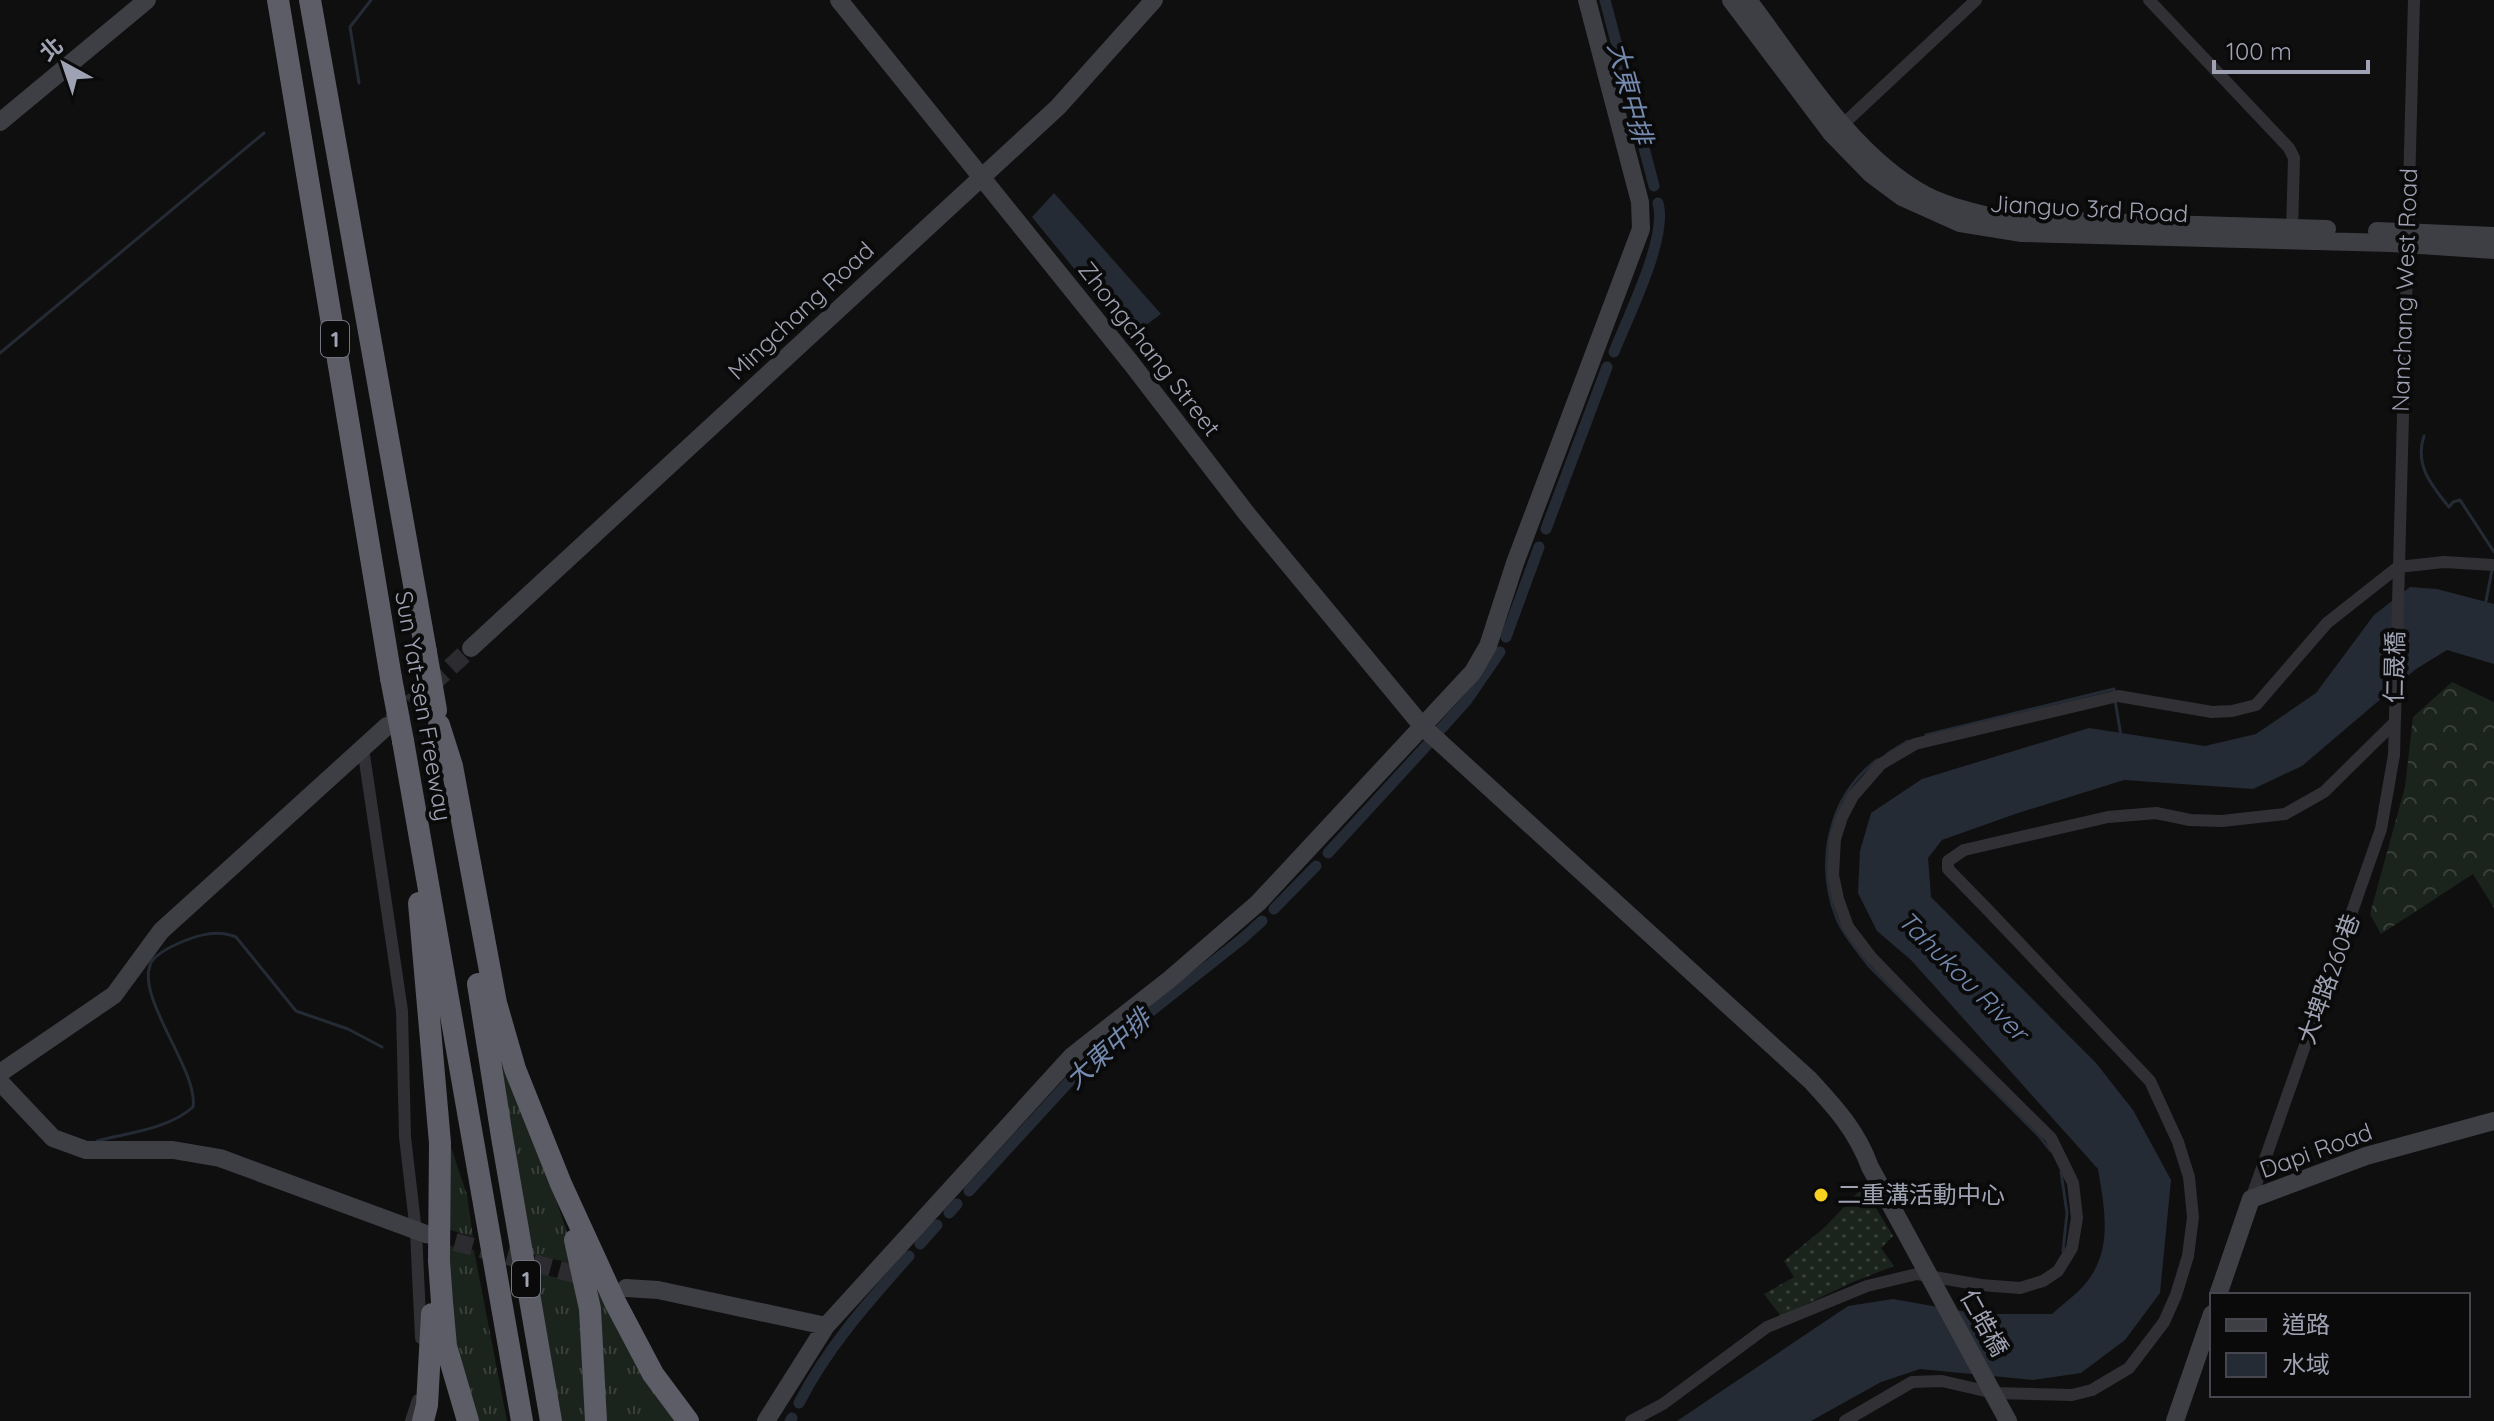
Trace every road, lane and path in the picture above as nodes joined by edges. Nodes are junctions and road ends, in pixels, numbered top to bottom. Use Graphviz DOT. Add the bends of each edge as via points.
graph roads {
  1 [pos="147,0"];
  2 [pos="278,0"];
  3 [pos="310,0"];
  4 [pos="839,0"];
  5 [pos="1154,0"];
  6 [pos="1587,0"];
  7 [pos="1731,0"];
  8 [pos="1748,0"];
  9 [pos="1976,0"];
  10 [pos="2149,0"];
  11 [pos="2414,0"];
  12 [pos="0,122"];
  13 [pos="1838,129"];
  14 [pos="981,178"];
  15 [pos="2292,234"];
  16 [pos="2494,236"];
  17 [pos="2407,238"];
  18 [pos="2494,250"];
  19 [pos="2494,565"];
  20 [pos="2397,573"];
  21 [pos="471,648"];
  22 [pos="438,718"];
  23 [pos="2393,724"];
  24 [pos="1423,727"];
  25 [pos="399,742"];
  26 [pos="363,748"];
  27 [pos="2394,755"];
  28 [pos="0,1073"];
  29 [pos="0,1082"];
  30 [pos="2494,1121"];
  31 [pos="541,1136"];
  32 [pos="2251,1199"];
  33 [pos="421,1233"];
  34 [pos="439,1261"];
  35 [pos="1934,1282"];
  36 [pos="626,1288"];
  37 [pos="2219,1293"];
  38 [pos="2210,1320"];
  39 [pos="826,1326"];
  40 [pos="1991,1386"];
  41 [pos="411,1421"];
  42 [pos="423,1421"];
  43 [pos="468,1421"];
  44 [pos="522,1421"];
  45 [pos="551,1421"];
  46 [pos="596,1421"];
  47 [pos="688,1421"];
  48 [pos="766,1421"];
  49 [pos="1631,1421"];
  50 [pos="1845,1421"];
  51 [pos="2008,1421"];
  52 [pos="2175,1421"];
  1 -- 12 [label="street"];
  2 -- 25 [label="highway, Sun Yat-sen Freeway / 1, bridge"];
  3 -- 22 [label="highway, Sun Yat-sen Freeway / 1, bridge"];
  4 -- 14 [label="street, Zhongchang Street"];
  5 -- 14 [label="street, Mingchang Road" via="1058,107"];
  6 -- 24 [label="street" via="1640,202 1641,229 1488,646 1473,672"];
  7 -- 13 [label="street, Jianguo 3rd Road"];
  8 -- 13 [label="street, Jianguo 3rd Road"];
  9 -- 13 [label="street"];
  10 -- 15 [label="street" via="2289,148 2294,158"];
  11 -- 17 [label="street, Nanchang West Road"];
  13 -- 15 [label="street, Jianguo 3rd Road" via="1871,174 1902,197 1975,228 2022,233"];
  14 -- 21 [label="street, Mingchang Road"];
  14 -- 24 [label="street, Zhongchang Street"];
  15 -- 17 [label="street, Jianguo 3rd Road"];
  16 -- 17 [label="street, Jianguo 3rd Road"];
  17 -- 18 [label="street, Jianguo 3rd Road"];
  17 -- 20 [label="street, Nanchang West Road"];
  19 -- 20 [label="street" via="2444,562"];
  20 -- 23 [label="street, 仁晟橋"];
  20 -- 35 [label="street" via="2327,623 2256,705 2212,712 2118,696 1915,744 1881,764 1853,796 1835,839 1833,875 1848,927 1903,991 2051,1138 2073,1183 2077,1218 2072,1248 2058,1271 2020,1288"];
  22 -- 31 [label="highway" via="452,766 496,1003"];
  22 -- 45 [label="highway, Sun Yat-sen Freeway / 1"];
  23 -- 27 [label="street, 仁晟橋"];
  23 -- 40 [label="street" via="2324,792 2285,814 2222,821 2156,813 2108,817 1964,850 1948,861 1958,882 2150,1081 2178,1142 2193,1217 2176,1295 2164,1322 2129,1368 2092,1390 2072,1395"];
  24 -- 35 [label="street, Zhongchang Street" via="1842,1114"];
  24 -- 39 [label="street" via="1258,903 1072,1056"];
  25 -- 26 [label="street"];
  25 -- 34 [label="highway" via="440,1143"];
  25 -- 44 [label="highway, Sun Yat-sen Freeway / 1"];
  26 -- 28 [label="street" via="161,931 114,995"];
  26 -- 33 [label="street" via="402,1011 405,1137"];
  27 -- 32 [label="street, 大埤路260巷" via="2381,829"];
  29 -- 33 [label="street" via="53,1138 86,1150 173,1150 220,1158"];
  30 -- 32 [label="street, Dapi Road" via="2366,1156"];
  31 -- 46 [label="highway" via="576,1241 590,1309"];
  31 -- 47 [label="highway" via="615,1302 653,1374"];
  32 -- 37 [label="street, Dapi Road"];
  33 -- 41 [label="street" via="419,1394"];
  34 -- 42 [label="highway"];
  34 -- 43 [label="highway" via="446,1346"];
  35 -- 40 [label="street, 仁皓橋"];
  35 -- 49 [label="street" via="1917,1274 1867,1286 1767,1327 1663,1404"];
  36 -- 39 [label="street" via="658,1290"];
  38 -- 52 [label="street"];
  39 -- 48 [label="street"];
  40 -- 50 [label="street" via="1912,1382"];
  40 -- 51 [label="street, 仁皓橋"];
}
